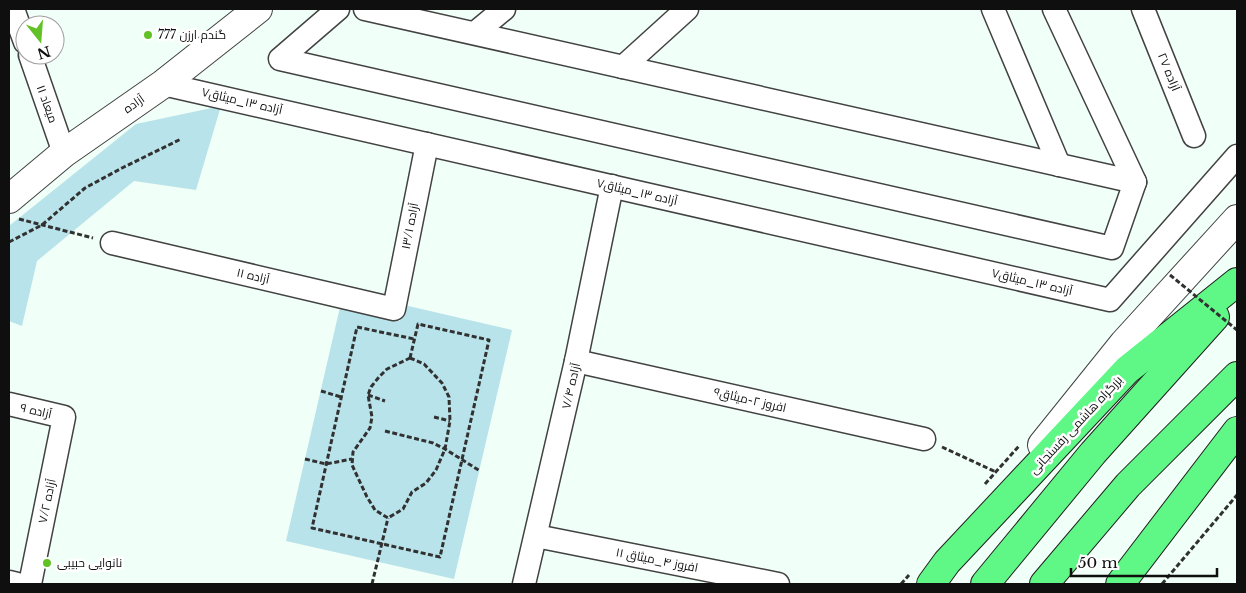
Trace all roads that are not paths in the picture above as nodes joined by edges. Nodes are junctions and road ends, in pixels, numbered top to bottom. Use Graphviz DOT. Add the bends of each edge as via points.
graph roads {
  1 [pos="258,9"];
  2 [pos="338,9"];
  3 [pos="365,9"];
  4 [pos="504,9"];
  5 [pos="687,9"];
  6 [pos="993,9"];
  7 [pos="1054,9"];
  8 [pos="1143,9"];
  9 [pos="437,16"];
  10 [pos="476,34"];
  11 [pos="33,65"];
  12 [pos="623,67"];
  13 [pos="164,84"];
  14 [pos="1194,136"];
  15 [pos="427,144"];
  16 [pos="64,153"];
  17 [pos="1237,156"];
  18 [pos="1059,165"];
  19 [pos="1135,182"];
  20 [pos="612,186"];
  21 [pos="13,209"];
  22 [pos="1237,219"];
  23 [pos="112,243"];
  24 [pos="1237,282"];
  25 [pos="1237,292"];
  26 [pos="394,309"];
  27 [pos="576,361"];
  28 [pos="1237,376"];
  29 [pos="9,404"];
  30 [pos="64,418"];
  31 [pos="1237,431"];
  32 [pos="924,439"];
  33 [pos="536,536"];
  34 [pos="947,562"];
  35 [pos="9,582"];
  36 [pos="17,584"];
  37 [pos="30,584"];
  38 [pos="524,584"];
  39 [pos="778,584"];
  40 [pos="930,584"];
  41 [pos="985,584"];
  42 [pos="1044,584"];
  43 [pos="1120,584"];
  1 -- 13 [label="street, آزاده"];
  2 -- 19 [label="street" via="280,59 1112,248"];
  3 -- 9 [label="street"];
  4 -- 10 [label="street"];
  5 -- 12 [label="street"];
  6 -- 18 [label="street"];
  7 -- 19 [label="street"];
  8 -- 14 [label="street, آزاده ۲۷"];
  9 -- 10 [label="street"];
  10 -- 12 [label="street"];
  11 -- 16 [label="street, میعاد ۱۱"];
  12 -- 18 [label="street"];
  13 -- 15 [label="street, آزاده ۱۳_میثاق۷"];
  13 -- 16 [label="street, آزاده"];
  15 -- 20 [label="street, آزاده ۱۳_میثاق۷"];
  15 -- 26 [label="street, آزاده ۱۳/۱"];
  16 -- 21 [label="street, آزاده"];
  17 -- 20 [label="street, آزاده ۱۳_میثاق۷" via="1110,300"];
  18 -- 19 [label="street"];
  20 -- 27 [label="street, آزاده ۷/۴"];
  22 -- 34 [label="street" via="1124,343"];
  23 -- 26 [label="street, آزاده ۱۱"];
  24 -- 34 [label="highway, بزرگراه هاشمی رفسنجانی" via="1128,370"];
  25 -- 41 [label="highway" via="1093,453"];
  27 -- 32 [label="street, افروز ۲-میثاق۹"];
  27 -- 33 [label="street, آزاده ۷/۴"];
  28 -- 42 [label="highway" via="1128,485"];
  29 -- 30 [label="street, آزاده ۹"];
  30 -- 37 [label="street, آزاده ۷/۲"];
  31 -- 43 [label="highway"];
  33 -- 38 [label="street, آزاده ۷/۴"];
  33 -- 39 [label="street, افروز ۴_میثاق ۱۱"];
  34 -- 40 [label="highway, بزرگراه هاشمی رفسنجانی"];
  35 -- 36 [label="street"];
}
